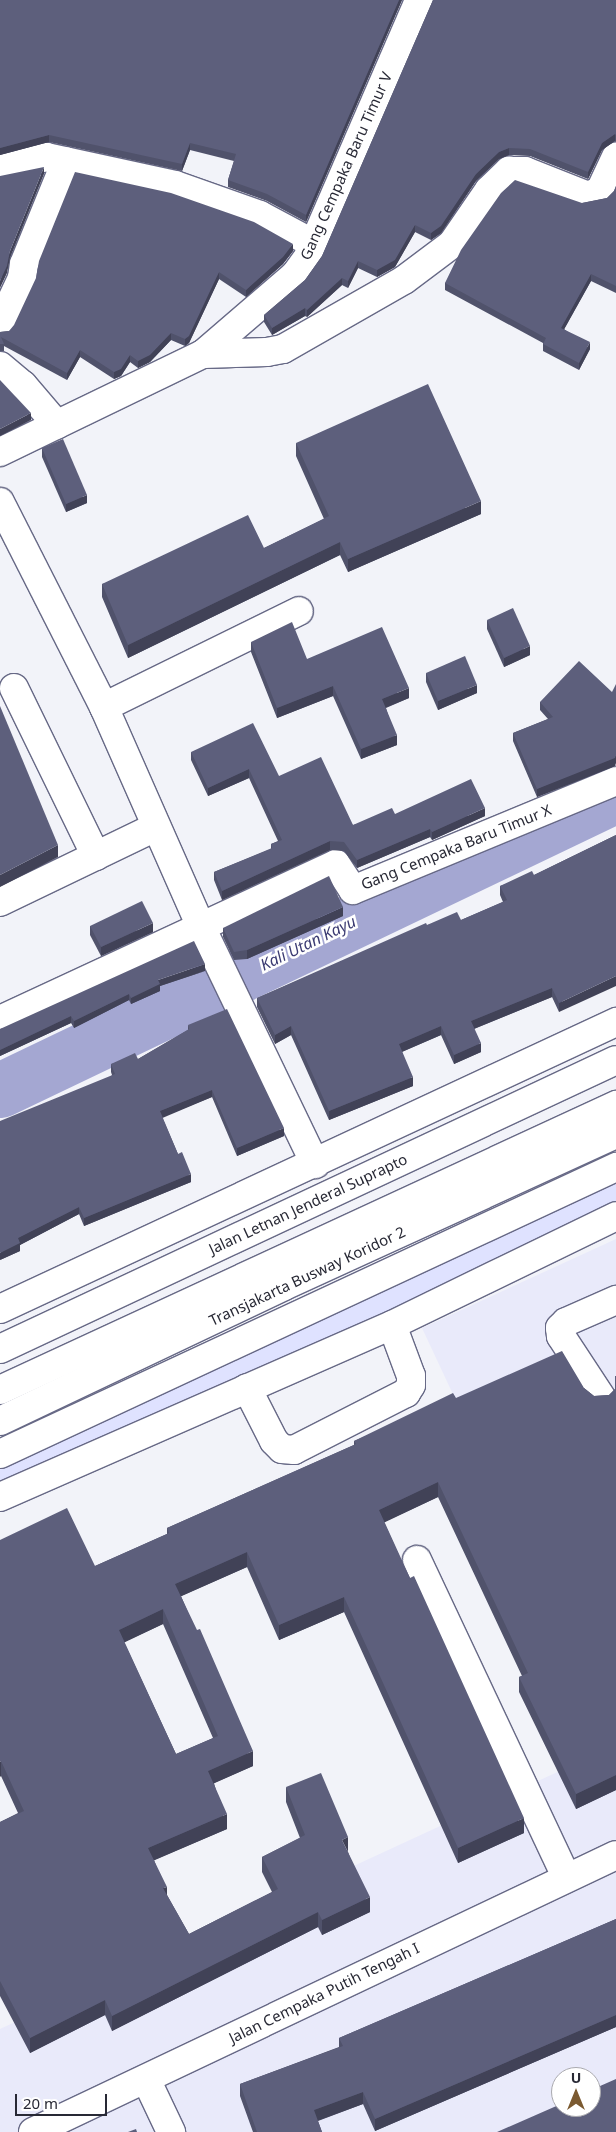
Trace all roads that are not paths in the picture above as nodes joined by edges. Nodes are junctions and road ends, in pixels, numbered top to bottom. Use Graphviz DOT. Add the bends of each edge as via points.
graph roads {
  1 [pos="419,0"];
  2 [pos="616,157"];
  3 [pos="66,161"];
  4 [pos="0,169"];
  5 [pos="314,244"];
  6 [pos="0,325"];
  7 [pos="203,354"];
  8 [pos="0,366"];
  9 [pos="56,425"];
  10 [pos="0,452"];
  11 [pos="0,502"];
  12 [pos="298,611"];
  13 [pos="14,688"];
  14 [pos="104,707"];
  15 [pos="616,782"];
  16 [pos="156,827"];
  17 [pos="96,856"];
  18 [pos="0,902"];
  19 [pos="202,929"];
  20 [pos="0,1020"];
  21 [pos="616,1022"];
  22 [pos="616,1060"];
  23 [pos="616,1105"];
  24 [pos="616,1134"];
  25 [pos="315,1164"];
  26 [pos="616,1167"];
  27 [pos="616,1216"];
  28 [pos="616,1300"];
  29 [pos="0,1309"];
  30 [pos="392,1325"];
  31 [pos="0,1349"];
  32 [pos="247,1388"];
  33 [pos="0,1390"];
  34 [pos="601,1397"];
  35 [pos="0,1421"];
  36 [pos="0,1454"];
  37 [pos="0,1497"];
  38 [pos="417,1560"];
  39 [pos="616,1855"];
  40 [pos="566,1877"];
  41 [pos="146,2079"];
  42 [pos="33,2132"];
  43 [pos="171,2132"];
  1 -- 5 [label="street, Gang Cempaka Baru Timur V"];
  2 -- 7 [label="street" via="600,191 588,196 525,171 509,171 489,190 452,244 404,280 283,349"];
  3 -- 4 [label="street" via="46,157"];
  3 -- 5 [label="street" via="176,185 260,215"];
  3 -- 6 [label="street" via="24,264 22,278"];
  5 -- 7 [label="street, Gang Cempaka Baru Timur V" via="295,275"];
  7 -- 9 [label="street"];
  8 -- 9 [label="street" via="24,386"];
  9 -- 10 [label="street"];
  11 -- 14 [label="street"];
  12 -- 14 [label="street"];
  13 -- 17 [label="street"];
  14 -- 16 [label="street"];
  15 -- 19 [label="street, Gang Cempaka Baru Timur X" via="354,890 336,864"];
  16 -- 17 [label="street"];
  16 -- 19 [label="street"];
  17 -- 18 [label="street"];
  19 -- 20 [label="street"];
  19 -- 25 [label="street"];
  21 -- 25 [label="street"];
  22 -- 31 [label="street, Jalan Letnan Jenderal Suprapto"];
  23 -- 33 [label="street, Transjakarta Busway Koridor 2"];
  24 -- 35 [label="street, Transjakarta Busway Koridor 2"];
  25 -- 29 [label="street"];
  26 -- 36 [label="street"];
  27 -- 30 [label="street"];
  28 -- 34 [label="street" via="566,1322 560,1328 561,1336"];
  30 -- 32 [label="street"];
  30 -- 32 [label="street" via="411,1376 411,1385 406,1393 294,1450 282,1449 274,1441"];
  32 -- 37 [label="street"];
  38 -- 40 [label="street"];
  39 -- 40 [label="street, Jalan Cempaka Putih Tengah I"];
  40 -- 41 [label="street, Jalan Cempaka Putih Tengah I"];
  41 -- 42 [label="street, Jalan Cempaka Putih Tengah I"];
  41 -- 43 [label="street"];
}
